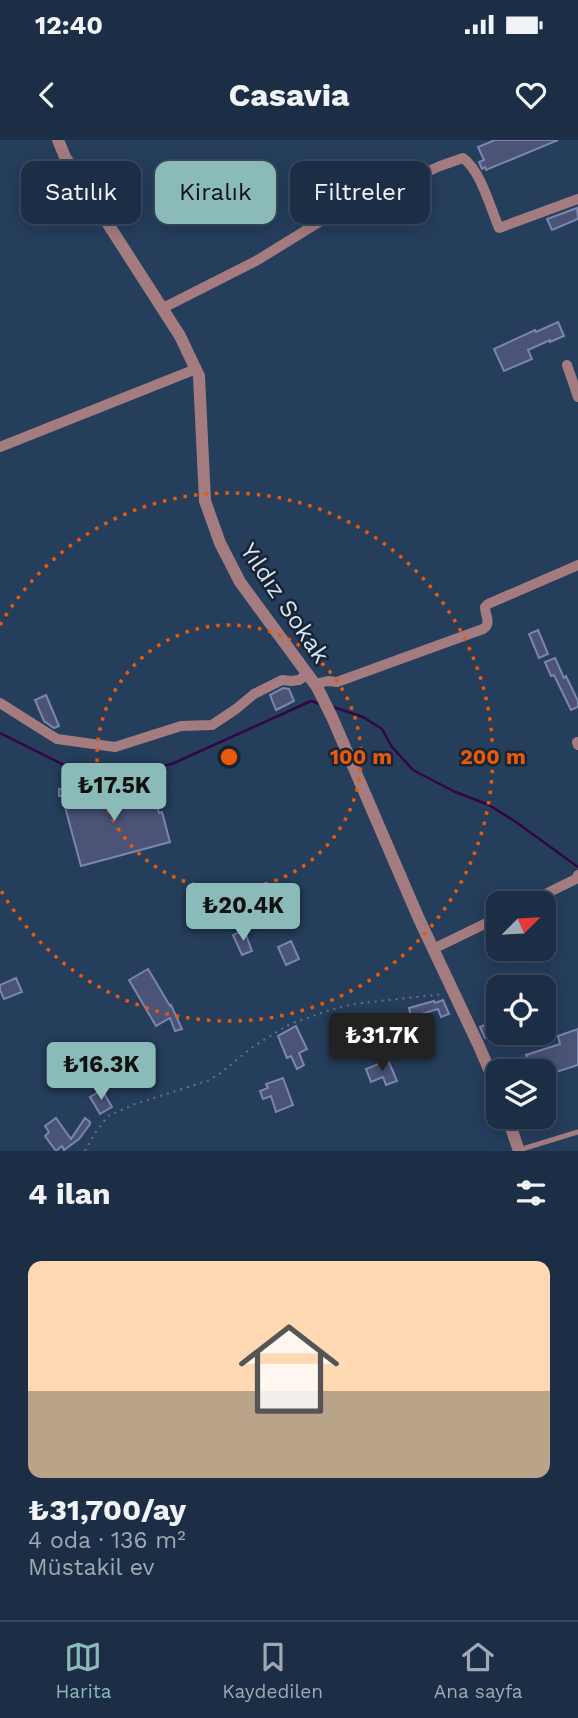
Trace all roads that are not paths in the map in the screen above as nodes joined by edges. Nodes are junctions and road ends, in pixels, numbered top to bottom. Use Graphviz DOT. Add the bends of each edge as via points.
graph roads {
  1 [pos="58,140"];
  2 [pos="578,199"];
  3 [pos="163,308"];
  4 [pos="567,365"];
  5 [pos="196,369"];
  6 [pos="578,397"];
  7 [pos="0,447"];
  8 [pos="578,565"];
  9 [pos="313,682"];
  10 [pos="0,703"];
  11 [pos="578,875"];
  12 [pos="552,891"];
  13 [pos="486,923"];
  14 [pos="433,949"];
  15 [pos="486,1062"];
  16 [pos="512,1129"];
  17 [pos="578,1132"];
  18 [pos="519,1150"];
  1 -- 3 [label="street, Yıldız Sokak"];
  2 -- 3 [label="street" via="499,228 477,175 463,158 329,216 256,261"];
  3 -- 5 [label="street, Yıldız Sokak"];
  4 -- 6 [label="street"];
  5 -- 7 [label="street"];
  5 -- 9 [label="street, Yıldız Sokak" via="205,502 220,543 240,582"];
  8 -- 9 [label="street" via="488,604 488,622 483,629 337,682"];
  9 -- 10 [label="street" via="282,680 212,725 181,726 114,747 57,738"];
  9 -- 14 [label="street, Yıldız Sokak"];
  11 -- 12 [label="street"];
  13 -- 14 [label="street"];
  14 -- 15 [label="street, Yıldız Sokak"];
  16 -- 18 [label="street"];
  17 -- 18 [label="lane"];
}
